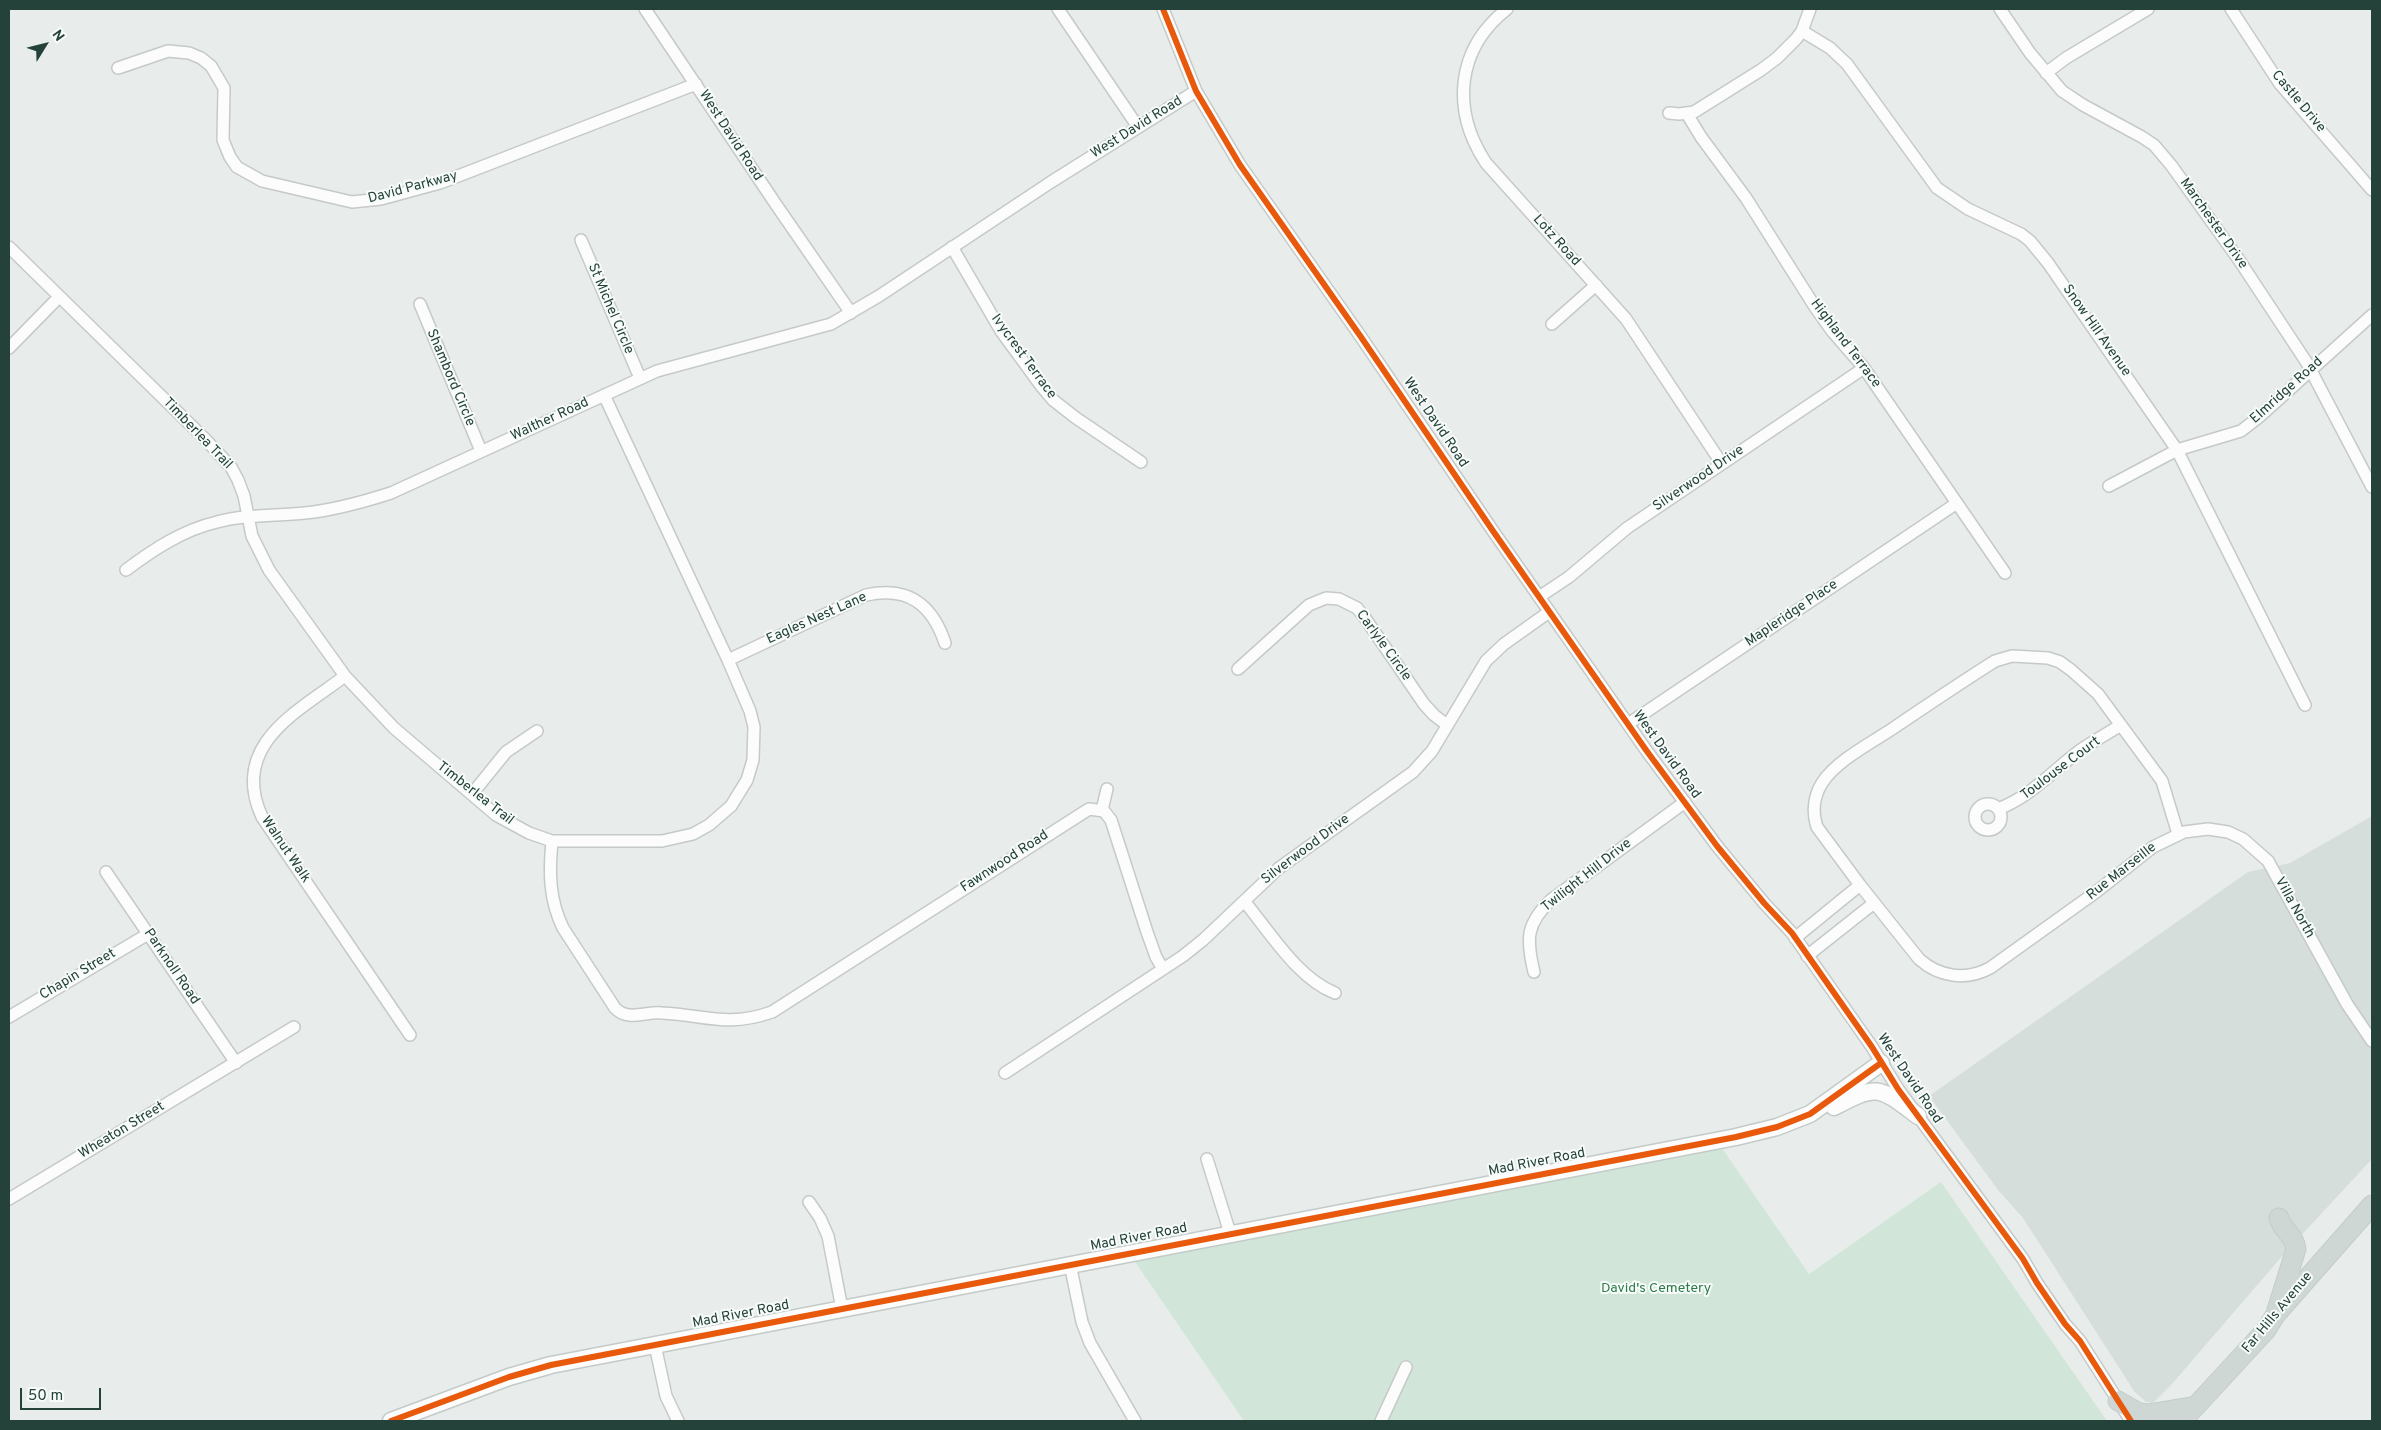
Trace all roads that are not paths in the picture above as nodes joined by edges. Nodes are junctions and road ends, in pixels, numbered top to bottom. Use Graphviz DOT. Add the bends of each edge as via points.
graph roads {
  1 [pos="646,9"];
  2 [pos="1058,9"];
  3 [pos="1163,9"];
  4 [pos="1507,9"];
  5 [pos="1810,9"];
  6 [pos="2000,9"];
  7 [pos="2148,9"];
  8 [pos="2231,9"];
  9 [pos="1802,31"];
  10 [pos="118,68"];
  11 [pos="2046,73"];
  12 [pos="696,84"];
  13 [pos="1196,91"];
  14 [pos="1669,113"];
  15 [pos="1687,114"];
  16 [pos="1138,127"];
  17 [pos="2372,190"];
  18 [pos="581,240"];
  19 [pos="9,247"];
  20 [pos="952,247"];
  21 [pos="1596,284"];
  22 [pos="59,297"];
  23 [pos="420,304"];
  24 [pos="851,313"];
  25 [pos="2372,315"];
  26 [pos="1552,324"];
  27 [pos="9,348"];
  28 [pos="1864,368"];
  29 [pos="2310,370"];
  30 [pos="640,378"];
  31 [pos="604,395"];
  32 [pos="2177,450"];
  33 [pos="481,451"];
  34 [pos="1140,462"];
  35 [pos="1722,464"];
  36 [pos="2109,486"];
  37 [pos="2372,487"];
  38 [pos="1957,503"];
  39 [pos="247,516"];
  40 [pos="126,570"];
  41 [pos="2004,573"];
  42 [pos="1539,598"];
  43 [pos="1549,612"];
  44 [pos="945,643"];
  45 [pos="728,660"];
  46 [pos="1238,668"];
  47 [pos="345,676"];
  48 [pos="2305,705"];
  49 [pos="1628,724"];
  50 [pos="1447,725"];
  51 [pos="2121,725"];
  52 [pos="537,731"];
  53 [pos="1107,789"];
  54 [pos="472,794"];
  55 [pos="1684,802"];
  56 [pos="1998,809"];
  57 [pos="1102,810"];
  58 [pos="2178,834"];
  59 [pos="552,841"];
  60 [pos="106,872"];
  61 [pos="1860,885"];
  62 [pos="1244,901"];
  63 [pos="1874,903"];
  64 [pos="148,934"];
  65 [pos="1795,938"];
  66 [pos="1807,956"];
  67 [pos="1163,969"];
  68 [pos="1534,972"];
  69 [pos="1335,993"];
  70 [pos="9,1017"];
  71 [pos="294,1027"];
  72 [pos="410,1035"];
  73 [pos="2372,1041"];
  74 [pos="236,1062"];
  75 [pos="1881,1063"];
  76 [pos="1005,1073"];
  77 [pos="1810,1114"];
  78 [pos="1918,1116"];
  79 [pos="1207,1159"];
  80 [pos="9,1199"];
  81 [pos="809,1202"];
  82 [pos="2372,1205"];
  83 [pos="2279,1218"];
  84 [pos="1230,1233"];
  85 [pos="1070,1264"];
  86 [pos="842,1309"];
  87 [pos="2276,1314"];
  88 [pos="655,1345"];
  89 [pos="1406,1367"];
  90 [pos="2118,1401"];
  91 [pos="2196,1406"];
  92 [pos="411,1418"];
  93 [pos="391,1421"];
  94 [pos="678,1421"];
  95 [pos="1136,1421"];
  96 [pos="1382,1421"];
  97 [pos="2131,1421"];
  98 [pos="2182,1421"];
  1 -- 12 [label="street, West David Road"];
  2 -- 16 [label="street"];
  3 -- 13 [label="street"];
  4 -- 21 [label="street, Lotz Road" via="1487,27 1471,55 1463,96 1468,129 1486,164"];
  5 -- 9 [label="street"];
  6 -- 11 [label="street, Marchester Drive"];
  7 -- 11 [label="street"];
  8 -- 17 [label="street, Castle Drive" via="2280,84"];
  9 -- 15 [label="street" via="1762,70"];
  9 -- 32 [label="street, Snow Hill Avenue" via="1830,48 1847,64 1937,188 1968,209 2021,234 2039,250"];
  10 -- 12 [label="street, David Parkway" via="168,51 201,58 211,66 224,88 223,140 237,167 262,181 352,202 381,199 440,183"];
  11 -- 29 [label="street, Marchester Drive" via="2072,99 2142,137 2166,159 2239,260"];
  12 -- 24 [label="street, West David Road"];
  13 -- 16 [label="street, West David Road"];
  13 -- 42 [label="street, West David Road" via="1240,165"];
  14 -- 15 [label="street"];
  15 -- 28 [label="street, Highland Terrace" via="1746,198 1815,307"];
  16 -- 20 [label="street, West David Road"];
  18 -- 30 [label="street, St Michel Circle"];
  19 -- 22 [label="street, Timberlea Trail"];
  20 -- 24 [label="street, West David Road"];
  20 -- 34 [label="street, Ivycrest Terrace" via="1001,331 1053,400"];
  21 -- 26 [label="street"];
  21 -- 35 [label="street, Lotz Road" via="1642,340"];
  22 -- 27 [label="street"];
  22 -- 39 [label="street, Timberlea Trail" via="220,455 238,480"];
  23 -- 33 [label="street, Shambord Circle"];
  24 -- 30 [label="street, Walther Road" via="816,330 681,363"];
  25 -- 29 [label="street, Elmridge Road"];
  28 -- 35 [label="street, Silverwood Drive"];
  28 -- 38 [label="street, Highland Terrace"];
  29 -- 32 [label="street, Elmridge Road" via="2241,431"];
  29 -- 37 [label="street, Marchester Drive"];
  30 -- 31 [label="street, Walther Road"];
  31 -- 33 [label="street, Walther Road"];
  31 -- 45 [label="street, Timberlea Trail"];
  32 -- 36 [label="street, Elmridge Road"];
  32 -- 48 [label="street, Snow Hill Avenue"];
  33 -- 39 [label="street, Walther Road" via="391,493 363,502 304,513"];
  35 -- 42 [label="street, Silverwood Drive" via="1627,528 1569,578"];
  38 -- 41 [label="street, Highland Terrace"];
  38 -- 49 [label="street, Mapleridge Place"];
  39 -- 40 [label="street, Walther Road" via="218,521 182,534"];
  39 -- 47 [label="street, Timberlea Trail" via="256,548 269,570"];
  42 -- 43 [label="street, West David Road"];
  43 -- 49 [label="street, West David Road"];
  43 -- 50 [label="street, Silverwood Drive" via="1490,657"];
  44 -- 45 [label="street, Eagles Nest Lane" via="940,628 923,606 906,596 878,592"];
  45 -- 59 [label="street, Timberlea Trail" via="750,711 755,744 747,780 724,814 693,834 669,840"];
  46 -- 50 [label="street, Carlyle Circle" via="1309,605 1326,598 1339,599 1357,608 1424,704"];
  47 -- 54 [label="street, Timberlea Trail" via="394,728"];
  47 -- 72 [label="street, Walnut Walk" via="279,725 267,738 255,764 254,794 262,817"];
  49 -- 55 [label="street, West David Road"];
  50 -- 62 [label="street, Silverwood Drive" via="1432,751 1413,772 1296,855"];
  51 -- 56 [label="street, Toulouse Court" via="2082,750 2031,793"];
  51 -- 58 [label="street, Rue Marseille" via="2162,781"];
  51 -- 61 [label="street, Rue Marseille" via="2098,694 2060,662 2034,656 2012,656 1995,661 1866,746 1822,782 1814,804 1817,827"];
  52 -- 54 [label="street" via="506,752"];
  53 -- 57 [label="street"];
  54 -- 59 [label="street, Timberlea Trail" via="511,825"];
  55 -- 65 [label="street, West David Road"];
  55 -- 68 [label="street, Twilight Hill Drive" via="1540,910 1529,934 1528,946"];
  57 -- 59 [label="street, Fawnwood Road" via="1082,811 786,1005 764,1015 737,1021 661,1012 632,1016 619,1012 556,915 550,889"];
  57 -- 67 [label="street" via="1111,820 1147,932"];
  58 -- 63 [label="street, Rue Marseille" via="2147,851 2090,897 1990,968 1971,976 1930,970"];
  58 -- 73 [label="street, Villa North" via="2197,830 2228,832 2243,839 2268,861 2347,1004"];
  60 -- 64 [label="street, Parknoll Road"];
  61 -- 63 [label="street, Rue Marseille"];
  61 -- 65 [label="street"];
  62 -- 67 [label="street, Silverwood Drive" via="1203,940"];
  62 -- 69 [label="street" via="1304,974"];
  63 -- 66 [label="street"];
  64 -- 70 [label="street, Chapin Street"];
  64 -- 74 [label="street, Parknoll Road"];
  65 -- 66 [label="street, West David Road"];
  66 -- 75 [label="street, West David Road"];
  67 -- 76 [label="street, Silverwood Drive"];
  71 -- 74 [label="street, Wheaton Street"];
  74 -- 80 [label="street, Wheaton Street"];
  75 -- 77 [label="street, Mad River Road"];
  75 -- 78 [label="street, West David Road"];
  77 -- 78 [label="street" via="1830,1109 1864,1091 1875,1090 1890,1095"];
  77 -- 84 [label="street, Mad River Road" via="1777,1127 1726,1139"];
  78 -- 90 [label="street, West David Road" via="2023,1259"];
  79 -- 84 [label="street"];
  81 -- 86 [label="street" via="828,1236"];
  82 -- 87 [label="main road, Far Hills Avenue"];
  83 -- 87 [label="main road" via="2281,1226 2294,1240 2296,1250"];
  84 -- 85 [label="street, Mad River Road"];
  85 -- 86 [label="street, Mad River Road"];
  85 -- 95 [label="street" via="1082,1322 1090,1343"];
  86 -- 88 [label="street, Mad River Road"];
  87 -- 91 [label="main road, Far Hills Avenue" via="2266,1330"];
  88 -- 92 [label="street, Mad River Road" via="527,1372"];
  88 -- 94 [label="street" via="666,1396"];
  89 -- 96 [label="street"];
  90 -- 91 [label="main road" via="2139,1413 2150,1414"];
  90 -- 97 [label="street, West David Road"];
  91 -- 98 [label="main road, Far Hills Avenue"];
  92 -- 93 [label="street, Mad River Road"];
}
